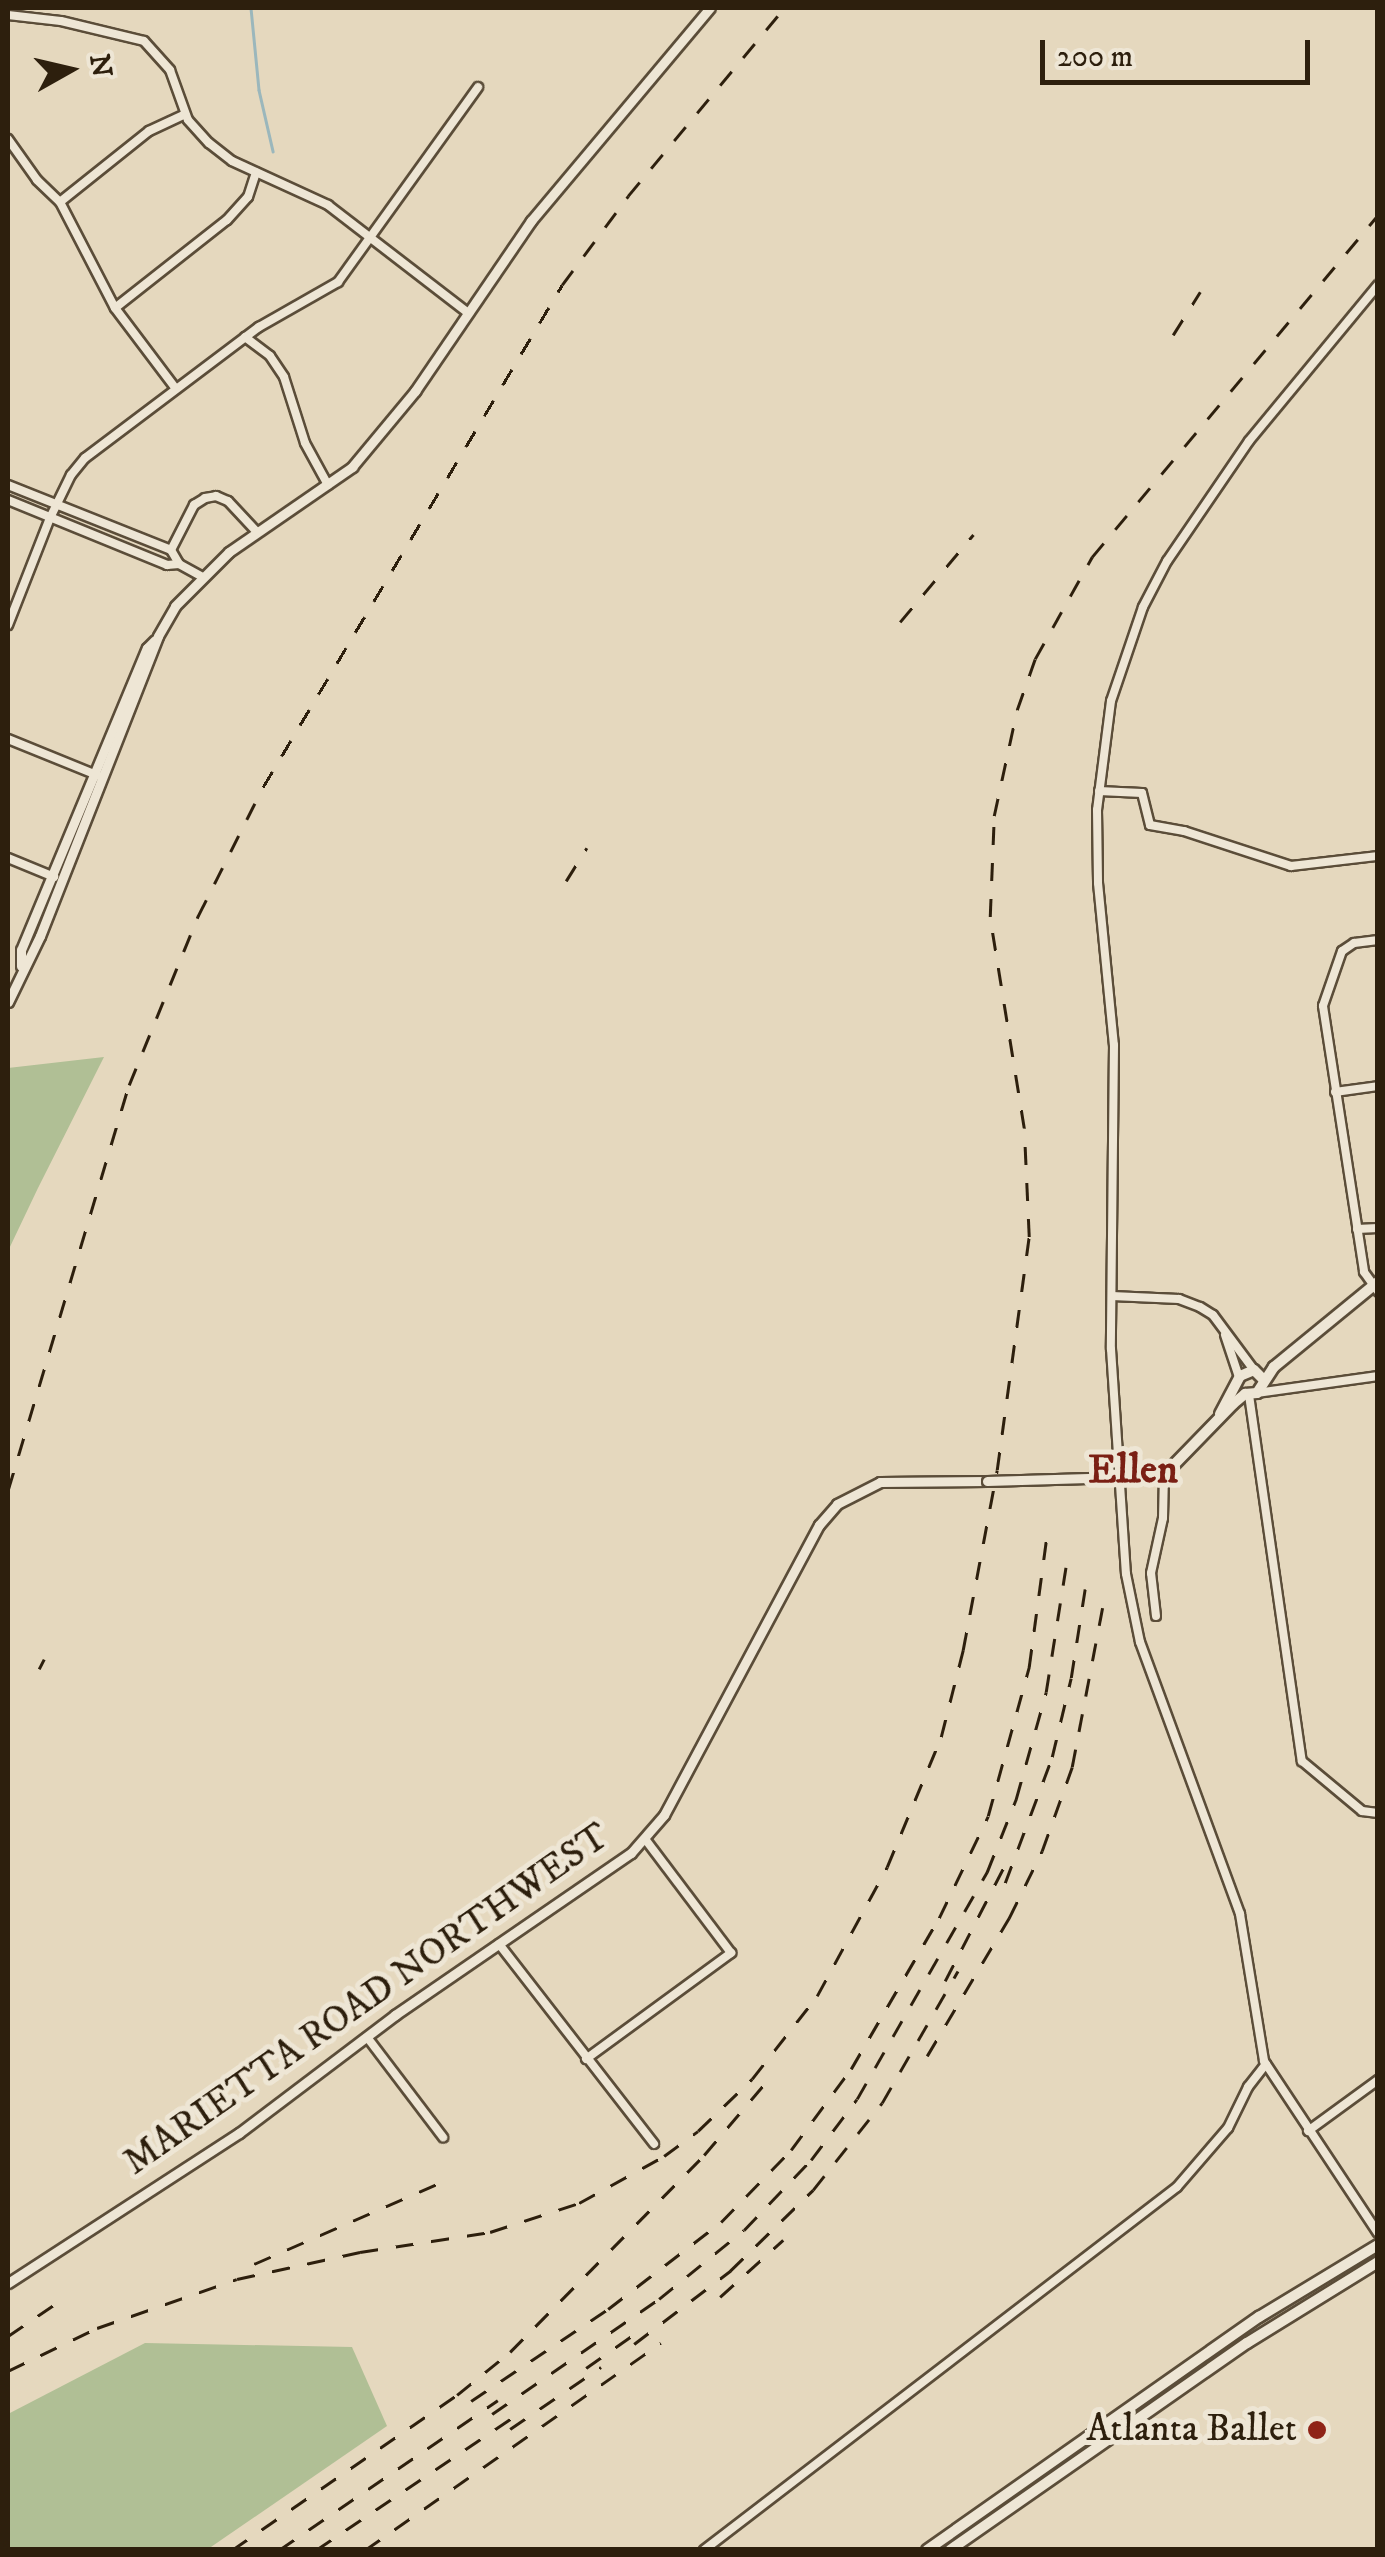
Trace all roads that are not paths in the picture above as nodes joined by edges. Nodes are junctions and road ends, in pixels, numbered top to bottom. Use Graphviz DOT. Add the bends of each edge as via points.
graph roads {
  1 [pos="710,8"];
  2 [pos="8,14"];
  3 [pos="478,87"];
  4 [pos="185,114"];
  5 [pos="8,139"];
  6 [pos="256,172"];
  7 [pos="60,202"];
  8 [pos="374,238"];
  9 [pos="1378,285"];
  10 [pos="115,308"];
  11 [pos="467,312"];
  12 [pos="246,337"];
  13 [pos="176,389"];
  14 [pos="8,484"];
  15 [pos="328,485"];
  16 [pos="8,500"];
  17 [pos="57,504"];
  18 [pos="50,518"];
  19 [pos="257,532"];
  20 [pos="170,550"];
  21 [pos="179,564"];
  22 [pos="202,577"];
  23 [pos="8,625"];
  24 [pos="8,739"];
  25 [pos="99,776"];
  26 [pos="1099,791"];
  27 [pos="1378,856"];
  28 [pos="8,858"];
  29 [pos="54,877"];
  30 [pos="1378,940"];
  31 [pos="21,969"];
  32 [pos="12,978"];
  33 [pos="8,999"];
  34 [pos="1378,1086"];
  35 [pos="1335,1092"];
  36 [pos="1378,1228"];
  37 [pos="1357,1229"];
  38 [pos="1376,1286"];
  39 [pos="1112,1296"];
  40 [pos="1225,1335"];
  41 [pos="1378,1376"];
  42 [pos="1238,1380"];
  43 [pos="1256,1384"];
  44 [pos="1218,1420"];
  45 [pos="1160,1475"];
  46 [pos="1156,1616"];
  47 [pos="1378,1813"];
  48 [pos="645,1839"];
  49 [pos="500,1944"];
  50 [pos="366,2037"];
  51 [pos="586,2059"];
  52 [pos="1266,2064"];
  53 [pos="1378,2080"];
  54 [pos="1308,2132"];
  55 [pos="443,2137"];
  56 [pos="654,2144"];
  57 [pos="1378,2234"];
  58 [pos="1378,2245"];
  59 [pos="1378,2262"];
  60 [pos="8,2282"];
  61 [pos="704,2550"];
  62 [pos="927,2550"];
  63 [pos="950,2550"];
  1 -- 11 [label="street" via="531,221"];
  2 -- 4 [label="street" via="144,41 170,70"];
  3 -- 8 [label="street"];
  4 -- 6 [label="street" via="209,144"];
  4 -- 7 [label="street" via="149,131"];
  5 -- 7 [label="street"];
  6 -- 8 [label="street" via="328,205"];
  6 -- 10 [label="street" via="248,197 228,220"];
  7 -- 10 [label="street"];
  8 -- 11 [label="street"];
  8 -- 12 [label="street" via="338,282"];
  9 -- 26 [label="street" via="1240,454 1167,561 1124,656"];
  10 -- 13 [label="street"];
  11 -- 15 [label="street" via="415,391 352,467"];
  12 -- 13 [label="street"];
  12 -- 15 [label="street" via="284,377 305,444"];
  13 -- 17 [label="street" via="85,458"];
  14 -- 17 [label="street"];
  15 -- 19 [label="street"];
  16 -- 18 [label="street"];
  17 -- 18 [label="street"];
  17 -- 20 [label="street"];
  18 -- 21 [label="street"];
  18 -- 23 [label="street"];
  19 -- 20 [label="street" via="228,502 205,498 194,504"];
  19 -- 22 [label="street"];
  20 -- 21 [label="street"];
  21 -- 22 [label="street"];
  22 -- 25 [label="street" via="158,636"];
  24 -- 25 [label="street"];
  25 -- 29 [label="street"];
  25 -- 31 [label="street" via="40,936"];
  26 -- 27 [label="street" via="1142,793 1150,825 1291,866"];
  26 -- 39 [label="street" via="1098,883 1115,1090"];
  28 -- 29 [label="street"];
  29 -- 31 [label="street" via="21,950"];
  30 -- 35 [label="street" via="1342,951 1326,992"];
  31 -- 32 [label="street"];
  32 -- 33 [label="street"];
  34 -- 35 [label="street"];
  35 -- 37 [label="street"];
  36 -- 37 [label="street"];
  37 -- 38 [label="street" via="1364,1272"];
  38 -- 43 [label="main road"];
  39 -- 40 [label="street" via="1200,1306"];
  39 -- 52 [label="street" via="1126,1574 1140,1642 1240,1914"];
  40 -- 42 [label="street"];
  40 -- 43 [label="street"];
  41 -- 43 [label="street" via="1278,1390"];
  42 -- 43 [label="main road"];
  42 -- 43 [label="main road"];
  42 -- 44 [label="main road"];
  43 -- 44 [label="main road"];
  43 -- 47 [label="street" via="1302,1761 1362,1811"];
  44 -- 45 [label="main road"];
  45 -- 46 [label="street" via="1164,1518 1152,1574"];
  45 -- 48 [label="street, MARIETTA ROAD NORTHWEST, bridge" via="880,1482 848,1496 827,1514"];
  48 -- 49 [label="street, MARIETTA ROAD NORTHWEST"];
  48 -- 51 [label="street" via="731,1952"];
  49 -- 50 [label="street, MARIETTA ROAD NORTHWEST"];
  49 -- 51 [label="street"];
  50 -- 55 [label="street"];
  50 -- 60 [label="street, MARIETTA ROAD NORTHWEST" via="240,2133"];
  51 -- 56 [label="street"];
  52 -- 54 [label="street"];
  52 -- 61 [label="street" via="1228,2128 1178,2187"];
  53 -- 54 [label="street"];
  54 -- 57 [label="street"];
  58 -- 62 [label="main road" via="1259,2318"];
  59 -- 63 [label="main road" via="1246,2343"];
}
